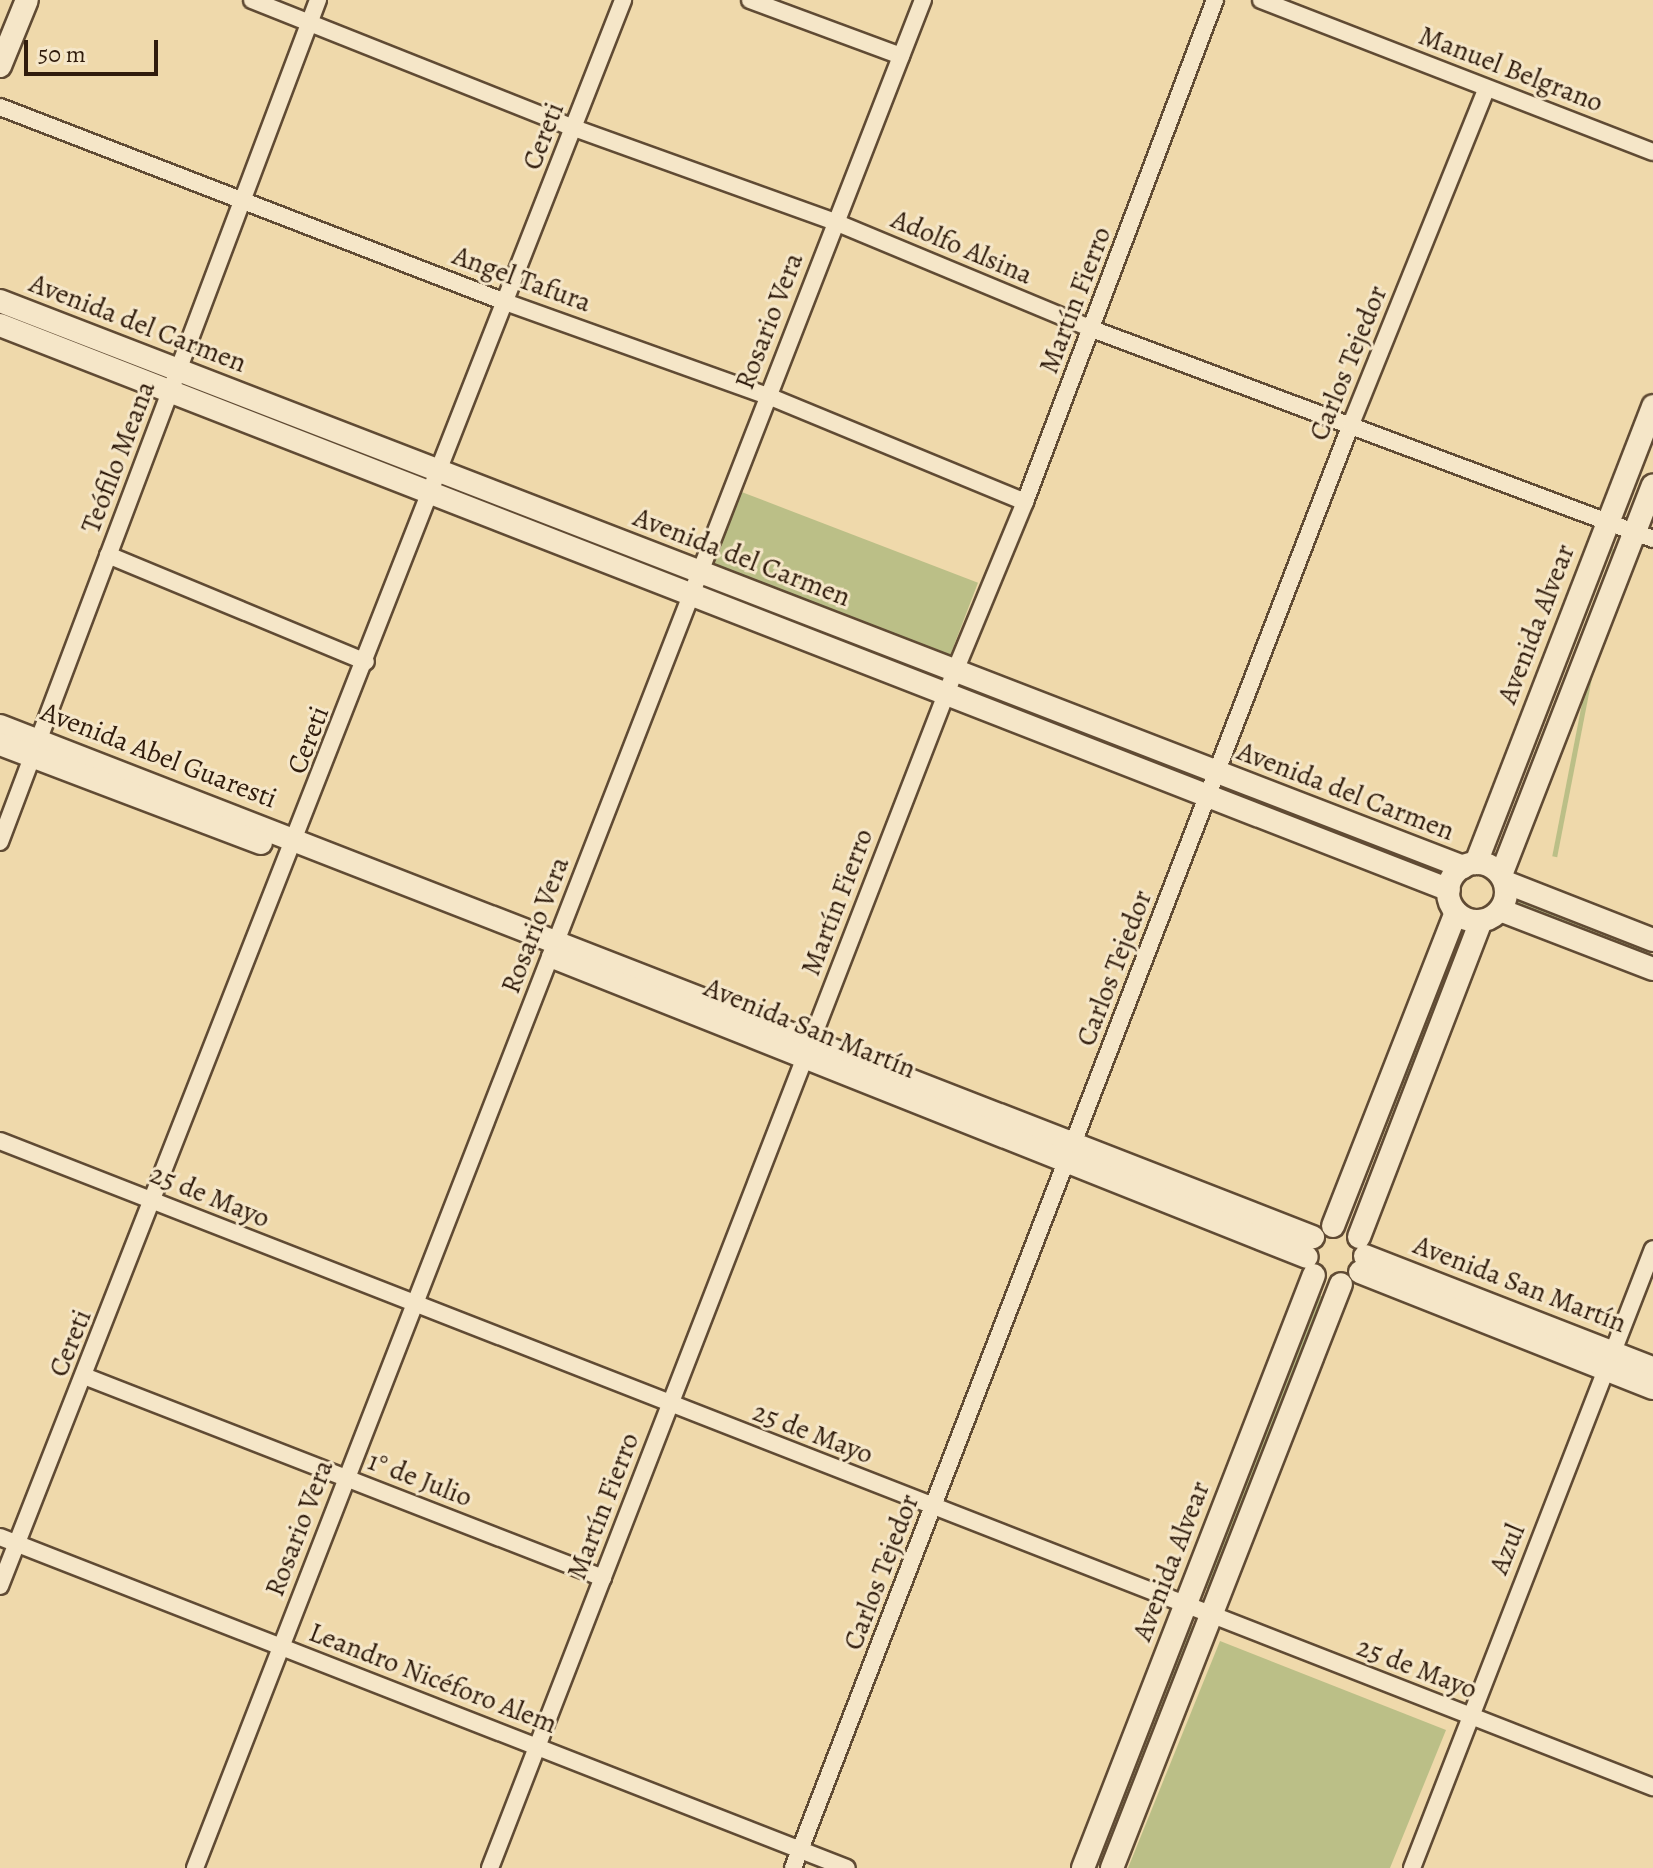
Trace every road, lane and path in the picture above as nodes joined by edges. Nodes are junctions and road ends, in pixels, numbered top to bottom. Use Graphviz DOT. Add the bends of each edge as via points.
graph roads {
  1 [pos="27,0"];
  2 [pos="252,0"];
  3 [pos="318,0"];
  4 [pos="623,0"];
  5 [pos="750,0"];
  6 [pos="923,0"];
  7 [pos="1215,0"];
  8 [pos="1261,0"];
  9 [pos="309,22"];
  10 [pos="901,56"];
  11 [pos="0,66"];
  12 [pos="1487,88"];
  13 [pos="0,107"];
  14 [pos="574,128"];
  15 [pos="1653,132"];
  16 [pos="1650,151"];
  17 [pos="243,201"];
  18 [pos="835,222"];
  19 [pos="0,301"];
  20 [pos="505,302"];
  21 [pos="0,325"];
  22 [pos="1092,329"];
  23 [pos="174,381"];
  24 [pos="768,396"];
  25 [pos="1653,406"];
  26 [pos="1351,424"];
  27 [pos="439,472"];
  28 [pos="1653,486"];
  29 [pos="431,495"];
  30 [pos="1025,502"];
  31 [pos="1608,522"];
  32 [pos="1644,536"];
  33 [pos="108,555"];
  34 [pos="699,573"];
  35 [pos="690,596"];
  36 [pos="366,662"];
  37 [pos="955,671"];
  38 [pos="946,695"];
  39 [pos="0,726"];
  40 [pos="0,744"];
  41 [pos="36,749"];
  42 [pos="1215,773"];
  43 [pos="1208,796"];
  44 [pos="0,842"];
  45 [pos="294,848"];
  46 [pos="1470,865"];
  47 [pos="1503,879"];
  48 [pos="1449,890"];
  49 [pos="1456,912"];
  50 [pos="1491,915"];
  51 [pos="1653,940"];
  52 [pos="553,949"];
  53 [pos="1653,969"];
  54 [pos="808,1050"];
  55 [pos="0,1141"];
  56 [pos="1071,1153"];
  57 [pos="154,1202"];
  58 [pos="1333,1226"];
  59 [pos="1653,1249"];
  60 [pos="1312,1256"];
  61 [pos="1356,1262"];
  62 [pos="414,1306"];
  63 [pos="1610,1361"];
  64 [pos="1653,1368"];
  65 [pos="84,1376"];
  66 [pos="1653,1388"];
  67 [pos="670,1406"];
  68 [pos="346,1479"];
  69 [pos="934,1508"];
  70 [pos="0,1537"];
  71 [pos="17,1544"];
  72 [pos="603,1578"];
  73 [pos="0,1586"];
  74 [pos="1185,1606"];
  75 [pos="1211,1616"];
  76 [pos="281,1647"];
  77 [pos="1469,1717"];
  78 [pos="537,1747"];
  79 [pos="1653,1787"];
  80 [pos="801,1850"];
  81 [pos="195,1868"];
  82 [pos="490,1868"];
  83 [pos="793,1868"];
  84 [pos="847,1868"];
  85 [pos="1083,1868"];
  86 [pos="1112,1868"];
  87 [pos="1412,1868"];
  1 -- 11 [label="main road"];
  2 -- 9 [label="street, Adolfo Alsina"];
  3 -- 9 [label="street, Teófilo Meana"];
  4 -- 14 [label="street, Cereti"];
  5 -- 10 [label="street"];
  6 -- 10 [label="street, Rosario Vera"];
  7 -- 22 [label="street, Martín Fierro"];
  8 -- 12 [label="street, Manuel Belgrano"];
  9 -- 14 [label="street, Adolfo Alsina"];
  9 -- 17 [label="street, Teófilo Meana"];
  10 -- 18 [label="street, Rosario Vera"];
  12 -- 16 [label="street, Manuel Belgrano"];
  12 -- 26 [label="street, Carlos Tejedor"];
  13 -- 17 [label="street, Angel Tafura"];
  14 -- 18 [label="street, Adolfo Alsina"];
  14 -- 20 [label="street, Cereti"];
  15 -- 16 [label="street"];
  17 -- 20 [label="street, Angel Tafura"];
  17 -- 23 [label="street, Teófilo Meana"];
  18 -- 22 [label="street, Adolfo Alsina"];
  18 -- 24 [label="street, Rosario Vera"];
  19 -- 23 [label="main road, Avenida del Carmen"];
  20 -- 24 [label="street, Angel Tafura"];
  20 -- 27 [label="street, Cereti"];
  21 -- 23 [label="main road, Avenida del Carmen"];
  22 -- 26 [label="street, Adolfo Alsina"];
  22 -- 30 [label="street, Martín Fierro"];
  23 -- 27 [label="main road, Avenida del Carmen"];
  23 -- 29 [label="main road, Avenida del Carmen"];
  23 -- 33 [label="street, Teófilo Meana"];
  24 -- 30 [label="street, Angel Tafura"];
  24 -- 34 [label="street, Rosario Vera"];
  25 -- 31 [label="main road, Avenida Alvear"];
  26 -- 31 [label="street, Adolfo Alsina"];
  26 -- 42 [label="street, Carlos Tejedor"];
  27 -- 29 [label="street, Cereti"];
  27 -- 34 [label="main road, Avenida del Carmen"];
  28 -- 32 [label="main road, Avenida Alvear"];
  29 -- 35 [label="main road, Avenida del Carmen"];
  29 -- 36 [label="street, Cereti"];
  30 -- 37 [label="street, Martín Fierro"];
  31 -- 32 [label="street, Adolfo Alsina"];
  31 -- 46 [label="main road, Avenida Alvear"];
  32 -- 47 [label="main road, Avenida Alvear"];
  33 -- 36 [label="street"];
  33 -- 41 [label="street, Teófilo Meana"];
  34 -- 35 [label="street, Rosario Vera"];
  34 -- 37 [label="main road, Avenida del Carmen"];
  35 -- 38 [label="main road, Avenida del Carmen"];
  35 -- 52 [label="street, Rosario Vera"];
  36 -- 45 [label="street, Cereti"];
  37 -- 38 [label="street, Martín Fierro"];
  37 -- 42 [label="main road, Avenida del Carmen"];
  38 -- 43 [label="main road, Avenida del Carmen"];
  38 -- 54 [label="street, Martín Fierro"];
  39 -- 41 [label="main road, Avenida Abel Guaresti"];
  40 -- 41 [label="main road, Avenida Abel Guaresti"];
  41 -- 44 [label="street, Teófilo Meana"];
  41 -- 45 [label="main road, Avenida Abel Guaresti"];
  42 -- 43 [label="street, Carlos Tejedor"];
  42 -- 46 [label="main road, Avenida del Carmen"];
  43 -- 48 [label="main road, Avenida del Carmen"];
  43 -- 56 [label="street, Carlos Tejedor"];
  45 -- 52 [label="main road, Avenida San Martín"];
  45 -- 57 [label="street, Cereti"];
  46 -- 47 [label="main road, Avenida del Carmen"];
  46 -- 48 [label="main road, Avenida Alvear"];
  47 -- 50 [label="main road, Avenida Alvear"];
  47 -- 51 [label="main road"];
  48 -- 49 [label="main road"];
  49 -- 50 [label="main road"];
  49 -- 58 [label="main road"];
  50 -- 53 [label="main road"];
  50 -- 61 [label="main road, Avenida Alvear"];
  52 -- 54 [label="main road, Avenida San Martín"];
  52 -- 62 [label="street, Rosario Vera"];
  54 -- 56 [label="main road, Avenida San Martín"];
  54 -- 67 [label="street, Martín Fierro"];
  55 -- 57 [label="street, 25 de Mayo"];
  56 -- 60 [label="main road, Avenida San Martín"];
  56 -- 69 [label="street, Carlos Tejedor"];
  57 -- 62 [label="street, 25 de Mayo"];
  57 -- 65 [label="street, Cereti"];
  58 -- 60 [label="main road"];
  58 -- 61 [label="main road"];
  59 -- 63 [label="street, Azul"];
  60 -- 61 [label="main road, Avenida San Martín"];
  60 -- 74 [label="main road, Avenida Alvear"];
  61 -- 63 [label="main road"];
  61 -- 75 [label="main road, Avenida Alvear"];
  62 -- 67 [label="street, 25 de Mayo"];
  62 -- 68 [label="street, Rosario Vera"];
  63 -- 64 [label="main road, Avenida San Martín"];
  63 -- 66 [label="main road, Avenida San Martín"];
  63 -- 77 [label="street, Azul"];
  65 -- 68 [label="street, 1° de Julio"];
  65 -- 71 [label="street, Cereti"];
  67 -- 69 [label="street, 25 de Mayo"];
  67 -- 72 [label="street, Martín Fierro"];
  68 -- 72 [label="street, 1° de Julio"];
  68 -- 76 [label="street, Rosario Vera"];
  69 -- 74 [label="street, 25 de Mayo"];
  69 -- 80 [label="street, Carlos Tejedor"];
  70 -- 71 [label="street, Leandro Nicéforo Alem"];
  71 -- 73 [label="street, Cereti"];
  71 -- 76 [label="street, Leandro Nicéforo Alem"];
  72 -- 78 [label="street, Martín Fierro"];
  74 -- 75 [label="street, 25 de Mayo"];
  74 -- 85 [label="main road, Avenida Alvear"];
  75 -- 77 [label="street, 25 de Mayo"];
  75 -- 86 [label="main road, Avenida Alvear"];
  76 -- 78 [label="street, Leandro Nicéforo Alem"];
  76 -- 81 [label="street, Rosario Vera"];
  77 -- 79 [label="street, 25 de Mayo"];
  77 -- 87 [label="street, Azul"];
  78 -- 80 [label="street, Leandro Nicéforo Alem"];
  78 -- 82 [label="street, Martín Fierro"];
  80 -- 83 [label="street, Carlos Tejedor"];
  80 -- 84 [label="street, Leandro Nicéforo Alem"];
}
